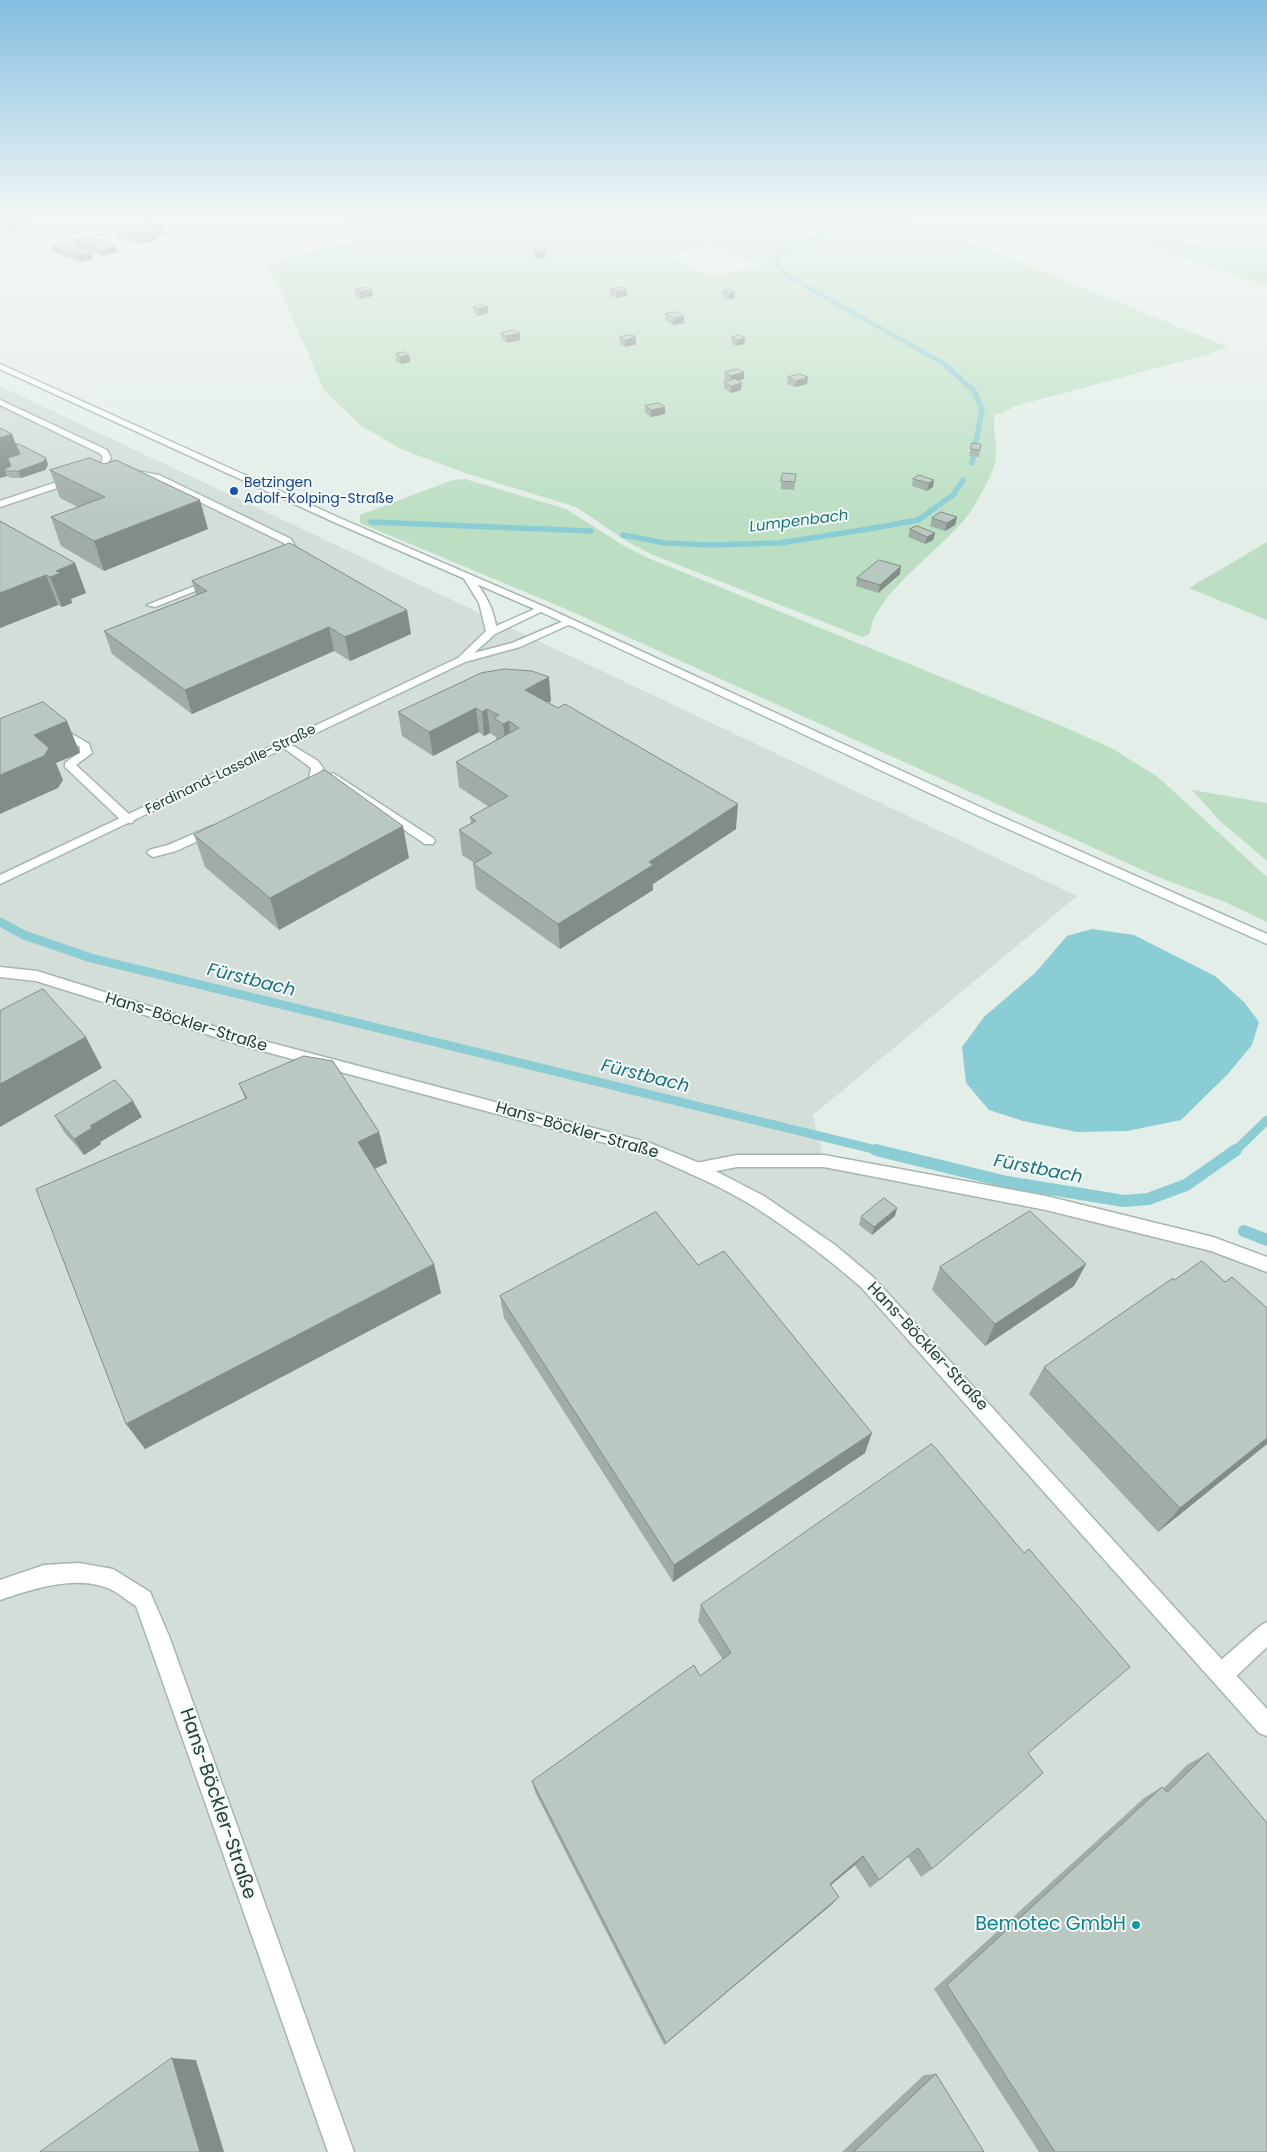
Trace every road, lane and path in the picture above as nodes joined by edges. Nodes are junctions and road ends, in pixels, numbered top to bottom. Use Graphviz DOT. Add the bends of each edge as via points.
graph roads {
  1 [pos="0,366"];
  2 [pos="0,402"];
  3 [pos="92,474"];
  4 [pos="0,504"];
  5 [pos="271,560"];
  6 [pos="225,577"];
  7 [pos="468,577"];
  8 [pos="152,604"];
  9 [pos="542,609"];
  10 [pos="570,622"];
  11 [pos="491,632"];
  12 [pos="461,660"];
  13 [pos="48,727"];
  14 [pos="285,744"];
  15 [pos="314,764"];
  16 [pos="293,792"];
  17 [pos="128,820"];
  18 [pos="224,824"];
  19 [pos="429,841"];
  20 [pos="153,853"];
  21 [pos="0,880"];
  22 [pos="1267,939"];
  23 [pos="0,972"];
  24 [pos="696,1169"];
  25 [pos="1267,1265"];
  26 [pos="0,1590"];
  27 [pos="1267,1633"];
  28 [pos="1222,1674"];
  29 [pos="1267,1725"];
  30 [pos="341,2152"];
  1 -- 7 [label="street"];
  2 -- 3 [label="street" via="104,452 103,466"];
  3 -- 4 [label="street"];
  3 -- 5 [label="street" via="117,470 142,472 254,522 291,544 288,552"];
  6 -- 8 [label="street"];
  7 -- 9 [label="street"];
  7 -- 11 [label="street" via="484,598 491,615"];
  9 -- 10 [label="street"];
  9 -- 11 [label="street, Ferdinand-Lassalle-Straße"];
  10 -- 12 [label="street, Ferdinand-Lassalle-Straße" via="516,645"];
  10 -- 22 [label="street" via="985,814"];
  11 -- 12 [label="street, Ferdinand-Lassalle-Straße"];
  12 -- 14 [label="street, Ferdinand-Lassalle-Straße"];
  13 -- 17 [label="street" via="61,729 85,746 86,752 69,765"];
  14 -- 15 [label="street"];
  14 -- 17 [label="street, Ferdinand-Lassalle-Straße"];
  15 -- 16 [label="street" via="317,768 314,780"];
  15 -- 19 [label="street"];
  17 -- 21 [label="street, Ferdinand-Lassalle-Straße"];
  18 -- 20 [label="street" via="172,848"];
  23 -- 24 [label="street, Hans-Böckler-Straße" via="49,979 244,1041 610,1136"];
  24 -- 25 [label="street" via="737,1161 824,1161 1046,1203 1213,1244"];
  24 -- 28 [label="street, Hans-Böckler-Straße" via="728,1184 794,1224 867,1282"];
  26 -- 30 [label="street, Hans-Böckler-Straße" via="44,1575 79,1573 113,1579 143,1599"];
  27 -- 28 [label="street"];
  28 -- 29 [label="street, Hans-Böckler-Straße"];
}
